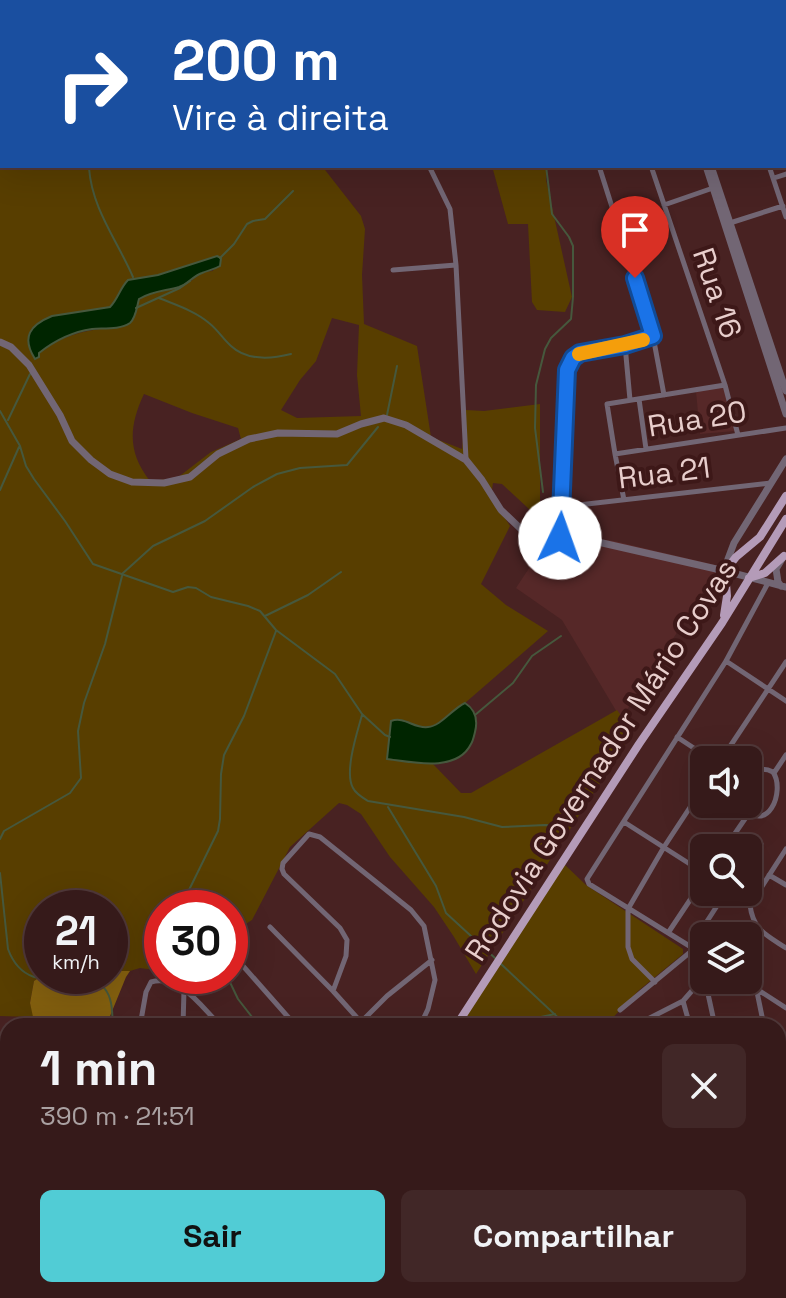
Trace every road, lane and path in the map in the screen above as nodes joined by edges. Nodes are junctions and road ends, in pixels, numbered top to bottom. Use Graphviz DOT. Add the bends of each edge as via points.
graph roads {
  1 [pos="430,168"];
  2 [pos="600,168"];
  3 [pos="652,168"];
  4 [pos="709,168"];
  5 [pos="710,168"];
  6 [pos="770,168"];
  7 [pos="786,174"];
  8 [pos="774,178"];
  9 [pos="713,188"];
  10 [pos="664,205"];
  11 [pos="783,206"];
  12 [pos="786,217"];
  13 [pos="728,223"];
  14 [pos="456,265"];
  15 [pos="393,270"];
  16 [pos="653,336"];
  17 [pos="0,342"];
  18 [pos="625,345"];
  19 [pos="725,385"];
  20 [pos="784,390"];
  21 [pos="664,395"];
  22 [pos="639,399"];
  23 [pos="630,400"];
  24 [pos="786,414"];
  25 [pos="786,428"];
  26 [pos="738,435"];
  27 [pos="646,449"];
  28 [pos="615,454"];
  29 [pos="786,459"];
  30 [pos="466,460"];
  31 [pos="772,483"];
  32 [pos="786,496"];
  33 [pos="624,500"];
  34 [pos="561,507"];
  35 [pos="786,520"];
  36 [pos="560,538"];
  37 [pos="737,540"];
  38 [pos="749,547"];
  39 [pos="785,555"];
  40 [pos="776,569"];
  41 [pos="725,571"];
  42 [pos="749,578"];
  43 [pos="768,583"];
  44 [pos="784,587"];
  45 [pos="722,623"];
  46 [pos="726,661"];
  47 [pos="786,662"];
  48 [pos="768,689"];
  49 [pos="786,701"];
  50 [pos="677,737"];
  51 [pos="691,746"];
  52 [pos="730,746"];
  53 [pos="786,755"];
  54 [pos="762,769"];
  55 [pos="774,773"];
  56 [pos="785,790"];
  57 [pos="780,806"];
  58 [pos="690,807"];
  59 [pos="762,815"];
  60 [pos="624,822"];
  61 [pos="664,847"];
  62 [pos="786,849"];
  63 [pos="690,866"];
  64 [pos="769,875"];
  65 [pos="786,885"];
  66 [pos="762,886"];
  67 [pos="690,898"];
  68 [pos="628,909"];
  69 [pos="270,927"];
  70 [pos="762,932"];
  71 [pos="668,933"];
  72 [pos="690,946"];
  73 [pos="786,948"];
  74 [pos="690,949"];
  75 [pos="432,960"];
  76 [pos="248,972"];
  77 [pos="655,982"];
  78 [pos="333,991"];
  79 [pos="690,993"];
  80 [pos="762,993"];
  81 [pos="146,994"];
  82 [pos="184,994"];
  83 [pos="189,994"];
  84 [pos="708,994"];
  85 [pos="758,994"];
  86 [pos="683,1001"];
  87 [pos="786,1008"];
  88 [pos="620,1010"];
  89 [pos="141,1018"];
  90 [pos="183,1018"];
  91 [pos="213,1018"];
  92 [pos="289,1018"];
  93 [pos="354,1018"];
  94 [pos="363,1018"];
  95 [pos="424,1018"];
  96 [pos="461,1018"];
  97 [pos="650,1018"];
  98 [pos="688,1018"];
  99 [pos="713,1018"];
  100 [pos="762,1018"];
  1 -- 14 [label="street" via="450,209"];
  2 -- 16 [label="street"];
  3 -- 10 [label="street, Rua 16"];
  4 -- 9 [label="street"];
  5 -- 13 [label="street"];
  6 -- 8 [label="street"];
  7 -- 8 [label="street"];
  8 -- 11 [label="street"];
  9 -- 10 [label="street"];
  9 -- 13 [label="street"];
  10 -- 19 [label="street, Rua 16"];
  11 -- 12 [label="street"];
  11 -- 13 [label="street"];
  13 -- 20 [label="street"];
  14 -- 15 [label="street"];
  14 -- 30 [label="street"];
  16 -- 18 [label="street"];
  16 -- 21 [label="street"];
  17 -- 30 [label="street" via="29,365 72,441 110,474 132,482 190,477 218,454 249,439 278,433 337,434 384,418"];
  18 -- 23 [label="street"];
  18 -- 34 [label="street" via="580,353 567,370"];
  19 -- 21 [label="street"];
  19 -- 26 [label="street, Rua 16"];
  20 -- 24 [label="street"];
  21 -- 22 [label="street"];
  22 -- 23 [label="street"];
  22 -- 27 [label="street"];
  23 -- 28 [label="street" via="607,404"];
  25 -- 26 [label="street, Rua 20"];
  26 -- 27 [label="street, Rua 20"];
  27 -- 28 [label="street, Rua 20"];
  28 -- 33 [label="street"];
  29 -- 31 [label="street"];
  30 -- 36 [label="street" via="522,530"];
  31 -- 33 [label="street, Rua 21"];
  31 -- 37 [label="street"];
  32 -- 38 [label="main road"];
  33 -- 34 [label="street, Rua 21"];
  34 -- 36 [label="street"];
  35 -- 42 [label="main road, Rodovia Governador Mário Covas"];
  36 -- 41 [label="street"];
  37 -- 38 [label="street"];
  37 -- 41 [label="street"];
  38 -- 41 [label="main road"];
  39 -- 40 [label="street"];
  39 -- 42 [label="main road" via="765,573"];
  40 -- 43 [label="street"];
  40 -- 44 [label="street"];
  41 -- 42 [label="street"];
  41 -- 45 [label="main road"];
  42 -- 43 [label="street"];
  42 -- 45 [label="main road, Rodovia Governador Mário Covas"];
  43 -- 44 [label="street"];
  43 -- 46 [label="street"];
  45 -- 96 [label="main road, Rodovia Governador Mário Covas"];
  46 -- 48 [label="street"];
  46 -- 50 [label="street"];
  47 -- 48 [label="street"];
  48 -- 49 [label="street"];
  48 -- 52 [label="street"];
  50 -- 51 [label="street"];
  50 -- 60 [label="street"];
  53 -- 55 [label="street"];
  54 -- 55 [label="street"];
  55 -- 56 [label="street"];
  57 -- 59 [label="street"];
  58 -- 61 [label="street"];
  60 -- 61 [label="street"];
  60 -- 68 [label="street" via="587,881"];
  61 -- 63 [label="street"];
  61 -- 68 [label="street"];
  62 -- 64 [label="street"];
  64 -- 65 [label="street"];
  64 -- 66 [label="street"];
  67 -- 71 [label="street"];
  68 -- 71 [label="street"];
  68 -- 77 [label="street" via="632,959"];
  69 -- 78 [label="street"];
  70 -- 73 [label="street"];
  71 -- 72 [label="street"];
  74 -- 77 [label="street"];
  75 -- 78 [label="street" via="424,926 411,910 320,837 306,835 282,869 347,940"];
  75 -- 94 [label="street"];
  75 -- 95 [label="street" via="435,980"];
  76 -- 92 [label="street"];
  77 -- 88 [label="street"];
  78 -- 93 [label="street"];
  79 -- 86 [label="street"];
  80 -- 87 [label="street"];
  81 -- 89 [label="street"];
  82 -- 90 [label="street"];
  83 -- 91 [label="street"];
  84 -- 99 [label="street"];
  85 -- 100 [label="street"];
  86 -- 97 [label="street"];
  86 -- 98 [label="street"];
}
